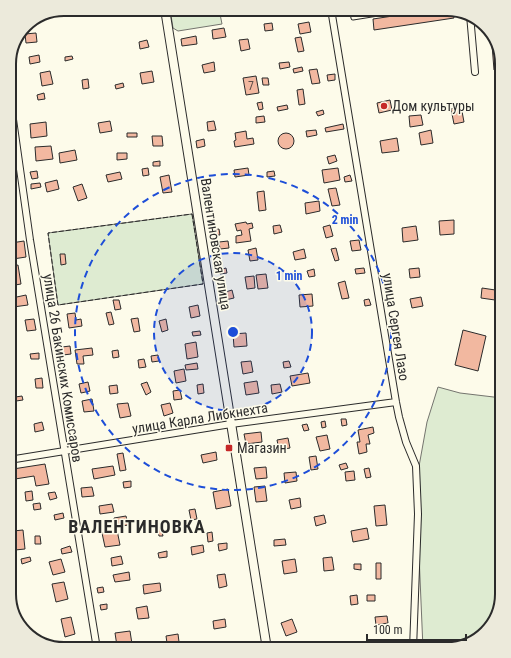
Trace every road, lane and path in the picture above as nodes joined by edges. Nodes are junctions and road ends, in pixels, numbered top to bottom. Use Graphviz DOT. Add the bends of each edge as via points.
graph roads {
  1 [pos="166,16"];
  2 [pos="332,16"];
  3 [pos="353,16"];
  4 [pos="365,16"];
  5 [pos="471,22"];
  6 [pos="475,72"];
  7 [pos="16,141"];
  8 [pos="396,402"];
  9 [pos="231,424"];
  10 [pos="64,452"];
  11 [pos="16,459"];
  12 [pos="96,642"];
  13 [pos="266,642"];
  14 [pos="413,642"];
  1 -- 9 [label="main road, Валентиновская улица"];
  2 -- 8 [label="street, улица Сергея Лазо"];
  3 -- 4 [label="lane"];
  5 -- 6 [label="street"];
  7 -- 10 [label="street, улица 26 Бакинских Комиссаров"];
  8 -- 9 [label="street, улица Карла Либкнехта"];
  8 -- 14 [label="street, улица Сергея Лазо" via="406,442 416,466 418,514"];
  9 -- 10 [label="street, улица Карла Либкнехта"];
  9 -- 13 [label="main road, Валентиновская улица"];
  10 -- 11 [label="street, улица Карла Либкнехта"];
  10 -- 12 [label="street, улица 26 Бакинских Комиссаров"];
}
